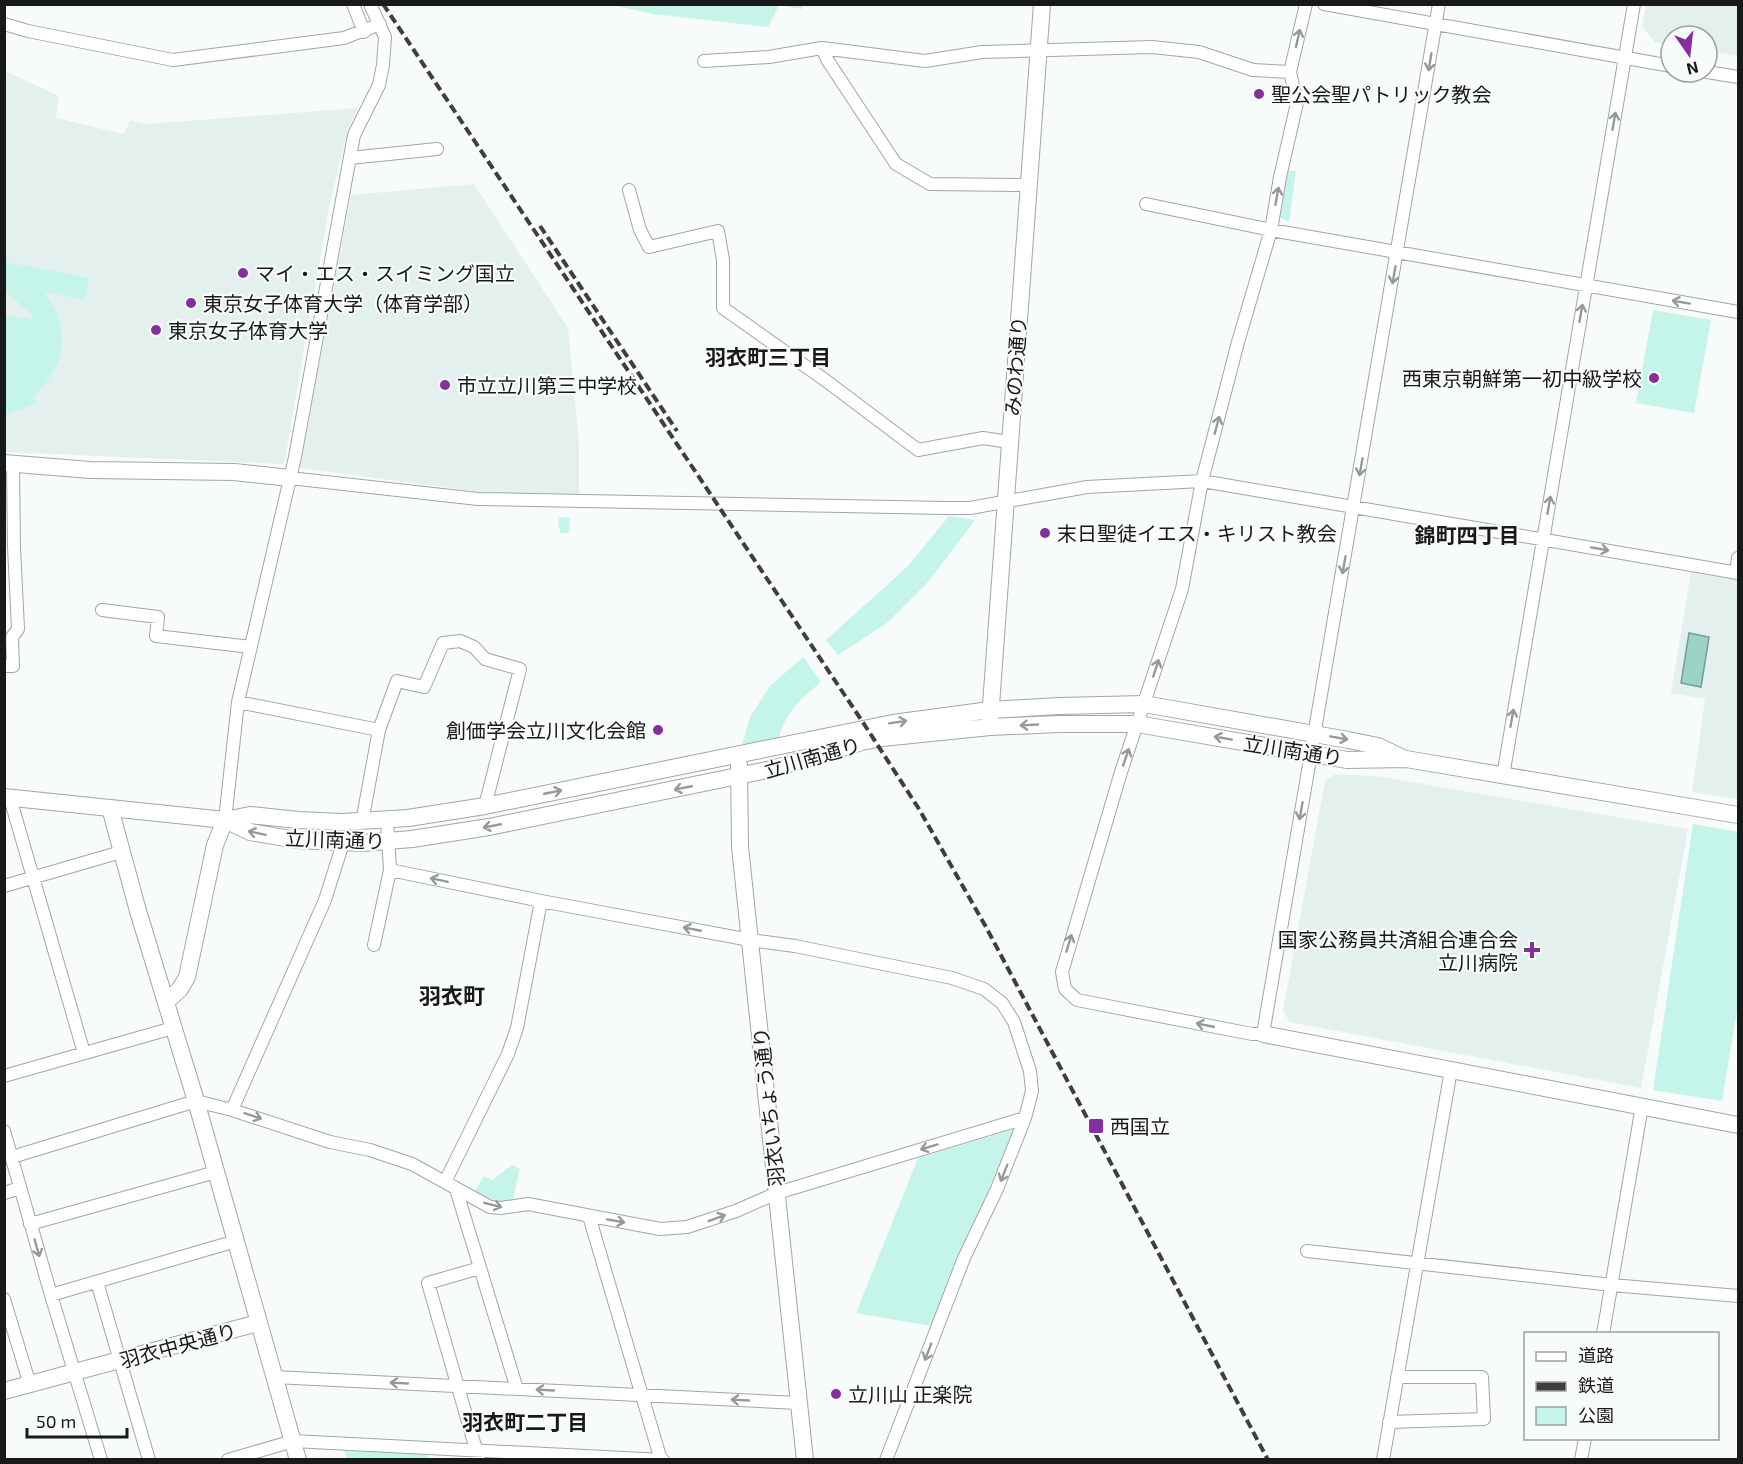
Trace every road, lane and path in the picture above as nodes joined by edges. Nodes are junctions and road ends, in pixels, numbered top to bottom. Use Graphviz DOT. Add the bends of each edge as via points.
graph roads {
  1 [pos="353,4"];
  2 [pos="370,4"];
  3 [pos="1042,4"];
  4 [pos="1306,4"];
  5 [pos="1324,4"];
  6 [pos="1439,4"];
  7 [pos="1634,4"];
  8 [pos="4,24"];
  9 [pos="380,24"];
  10 [pos="1436,24"];
  11 [pos="364,32"];
  12 [pos="822,48"];
  13 [pos="1038,51"];
  14 [pos="1625,58"];
  15 [pos="704,61"];
  16 [pos="1659,64"];
  17 [pos="1290,72"];
  18 [pos="1719,74"];
  19 [pos="1738,77"];
  20 [pos="437,148"];
  21 [pos="350,158"];
  22 [pos="1028,185"];
  23 [pos="629,190"];
  24 [pos="1146,204"];
  25 [pos="1271,230"];
  26 [pos="1398,252"];
  27 [pos="1586,286"];
  28 [pos="1738,312"];
  29 [pos="1009,442"];
  30 [pos="9,464"];
  31 [pos="290,478"];
  32 [pos="1202,482"];
  33 [pos="1005,501"];
  34 [pos="1354,507"];
  35 [pos="1543,540"];
  36 [pos="1738,558"];
  37 [pos="1737,573"];
  38 [pos="102,610"];
  39 [pos="251,647"];
  40 [pos="4,666"];
  41 [pos="238,702"];
  42 [pos="1144,704"];
  43 [pos="990,710"];
  44 [pos="1137,724"];
  45 [pos="990,727"];
  46 [pos="379,730"];
  47 [pos="1315,734"];
  48 [pos="1311,753"];
  49 [pos="738,755"];
  50 [pos="1406,759"];
  51 [pos="740,776"];
  52 [pos="1503,776"];
  53 [pos="7,798"];
  54 [pos="485,806"];
  55 [pos="110,808"];
  56 [pos="1738,815"];
  57 [pos="225,820"];
  58 [pos="387,820"];
  59 [pos="362,822"];
  60 [pos="388,841"];
  61 [pos="343,843"];
  62 [pos="121,852"];
  63 [pos="390,870"];
  64 [pos="33,878"];
  65 [pos="4,886"];
  66 [pos="542,901"];
  67 [pos="750,939"];
  68 [pos="374,945"];
  69 [pos="167,1001"];
  70 [pos="173,1028"];
  71 [pos="1263,1034"];
  72 [pos="84,1053"];
  73 [pos="1451,1070"];
  74 [pos="4,1076"];
  75 [pos="196,1101"];
  76 [pos="1642,1107"];
  77 [pos="232,1110"];
  78 [pos="1025,1118"];
  79 [pos="1738,1125"];
  80 [pos="4,1131"];
  81 [pos="12,1157"];
  82 [pos="216,1172"];
  83 [pos="445,1182"];
  84 [pos="20,1188"];
  85 [pos="456,1189"];
  86 [pos="777,1192"];
  87 [pos="4,1193"];
  88 [pos="589,1216"];
  89 [pos="30,1224"];
  90 [pos="236,1241"];
  91 [pos="1307,1251"];
  92 [pos="1418,1263"];
  93 [pos="480,1268"];
  94 [pos="97,1282"];
  95 [pos="1612,1285"];
  96 [pos="51,1295"];
  97 [pos="1738,1296"];
  98 [pos="4,1299"];
  99 [pos="258,1323"];
  100 [pos="1603,1332"];
  101 [pos="120,1361"];
  102 [pos="75,1372"];
  103 [pos="274,1377"];
  104 [pos="1397,1377"];
  105 [pos="30,1385"];
  106 [pos="458,1386"];
  107 [pos="517,1389"];
  108 [pos="4,1391"];
  109 [pos="641,1395"];
  110 [pos="799,1402"];
  111 [pos="1389,1422"];
  112 [pos="1585,1440"];
  113 [pos="293,1441"];
  114 [pos="477,1455"];
  115 [pos="661,1459"];
  116 [pos="101,1460"];
  117 [pos="149,1460"];
  118 [pos="228,1460"];
  119 [pos="298,1460"];
  120 [pos="805,1460"];
  121 [pos="886,1460"];
  122 [pos="1383,1460"];
  123 [pos="1581,1460"];
  1 -- 11 [label="street"];
  2 -- 9 [label="street"];
  3 -- 13 [label="street, みのわ通り"];
  17 -- 4 [label="street, one-way"];
  5 -- 10 [label="street"];
  6 -- 10 [label="street"];
  7 -- 14 [label="street"];
  8 -- 11 [label="street" via="172,60 344,38"];
  9 -- 11 [label="street"];
  9 -- 21 [label="street" via="386,47 379,85 354,135"];
  10 -- 14 [label="street"];
  10 -- 26 [label="street, one-way"];
  12 -- 13 [label="street" via="925,61 982,52"];
  12 -- 15 [label="street" via="769,57"];
  12 -- 22 [label="street" via="896,164 930,184"];
  13 -- 17 [label="street" via="1174,48 1253,70"];
  13 -- 22 [label="street, みのわ通り"];
  14 -- 16 [label="street"];
  27 -- 14 [label="street, one-way"];
  25 -- 17 [label="street, one-way" via="1297,104"];
  18 -- 19 [label="street"];
  20 -- 21 [label="street"];
  21 -- 31 [label="street"];
  22 -- 29 [label="street, みのわ通り"];
  23 -- 29 [label="street" via="649,247 718,231 723,260 723,308 918,450 983,438"];
  24 -- 25 [label="street"];
  25 -- 26 [label="street"];
  32 -- 25 [label="street, one-way"];
  26 -- 27 [label="street"];
  26 -- 34 [label="street, one-way"];
  28 -- 27 [label="street, one-way"];
  35 -- 27 [label="street, one-way"];
  29 -- 33 [label="street, みのわ通り"];
  30 -- 31 [label="street" via="90,470 234,472"];
  30 -- 40 [label="street" via="18,629 12,637 13,666"];
  31 -- 33 [label="street" via="478,499 946,508"];
  31 -- 39 [label="street"];
  32 -- 33 [label="street" via="1087,486"];
  32 -- 34 [label="street"];
  42 -- 32 [label="street, one-way" via="1182,589"];
  33 -- 43 [label="street, みのわ通り"];
  34 -- 35 [label="street"];
  34 -- 47 [label="street, one-way"];
  35 -- 37 [label="street, one-way"];
  52 -- 35 [label="street, one-way"];
  36 -- 37 [label="street"];
  38 -- 39 [label="street" via="158,617 156,636"];
  39 -- 41 [label="street"];
  41 -- 46 [label="street"];
  41 -- 57 [label="street"];
  42 -- 43 [label="street, 立川南通り"];
  42 -- 44 [label="street"];
  42 -- 47 [label="street, 立川南通り"];
  43 -- 45 [label="street, みのわ通り"];
  49 -- 43 [label="street, 立川南通り, one-way" via="893,723"];
  44 -- 45 [label="street, 立川南通り, one-way"];
  48 -- 44 [label="street, 立川南通り, one-way"];
  71 -- 44 [label="street, one-way" via="1089,1004 1065,989 1062,967"];
  45 -- 51 [label="street, 立川南通り" via="862,742"];
  46 -- 54 [label="street" via="397,681 424,687 443,642 460,641 474,647 485,660 520,669"];
  46 -- 59 [label="street"];
  47 -- 48 [label="street"];
  47 -- 50 [label="street, 立川南通り, one-way" via="1378,746"];
  48 -- 50 [label="street, 立川南通り" via="1347,760"];
  48 -- 71 [label="street, one-way"];
  49 -- 51 [label="street, 羽衣いちょう通り"];
  54 -- 49 [label="street, 立川南通り, one-way"];
  50 -- 52 [label="street, 立川南通り"];
  51 -- 60 [label="street, 立川南通り, one-way" via="489,827"];
  51 -- 67 [label="street, 羽衣いちょう通り" via="740,847"];
  52 -- 56 [label="street, 立川南通り"];
  53 -- 55 [label="street, 立川南通り"];
  53 -- 64 [label="street"];
  54 -- 58 [label="street, 立川南通り"];
  55 -- 57 [label="street, 立川南通り"];
  55 -- 62 [label="street"];
  57 -- 59 [label="street, 立川南通り" via="250,815"];
  61 -- 57 [label="street, 立川南通り, one-way" via="250,832"];
  57 -- 69 [label="street" via="215,845 187,977"];
  58 -- 59 [label="street, 立川南通り"];
  58 -- 60 [label="street"];
  60 -- 61 [label="street, 立川南通り"];
  60 -- 63 [label="street"];
  61 -- 77 [label="street" via="326,900"];
  62 -- 64 [label="street"];
  62 -- 69 [label="street"];
  66 -- 63 [label="street, one-way"];
  63 -- 68 [label="street"];
  64 -- 65 [label="street"];
  64 -- 72 [label="street"];
  67 -- 66 [label="street, one-way"];
  66 -- 83 [label="street" via="517,1028"];
  67 -- 78 [label="street" via="942,976 984,989 1002,1003 1014,1022 1030,1071 1032,1091"];
  67 -- 86 [label="street, 羽衣いちょう通り"];
  69 -- 70 [label="street"];
  70 -- 72 [label="street"];
  70 -- 75 [label="street"];
  71 -- 73 [label="street"];
  72 -- 74 [label="street"];
  73 -- 76 [label="street"];
  73 -- 92 [label="street"];
  75 -- 77 [label="street"];
  75 -- 81 [label="street"];
  75 -- 82 [label="street"];
  76 -- 79 [label="street"];
  76 -- 95 [label="street"];
  77 -- 83 [label="street, one-way" via="412,1164"];
  78 -- 86 [label="street, one-way"];
  78 -- 121 [label="street, one-way" via="964,1258"];
  80 -- 81 [label="street"];
  81 -- 84 [label="street"];
  82 -- 89 [label="street"];
  82 -- 90 [label="street"];
  83 -- 85 [label="street"];
  84 -- 87 [label="street"];
  84 -- 89 [label="street"];
  85 -- 88 [label="street, one-way" via="489,1206 528,1204"];
  85 -- 93 [label="street"];
  88 -- 86 [label="street, one-way" via="660,1229 687,1227"];
  86 -- 110 [label="street, 羽衣いちょう通り"];
  88 -- 109 [label="street"];
  89 -- 96 [label="street, one-way"];
  90 -- 94 [label="street"];
  90 -- 99 [label="street"];
  91 -- 92 [label="street"];
  92 -- 95 [label="street"];
  92 -- 104 [label="street"];
  93 -- 106 [label="street" via="428,1283"];
  93 -- 107 [label="street"];
  94 -- 96 [label="street"];
  94 -- 101 [label="street"];
  95 -- 97 [label="street"];
  95 -- 100 [label="street"];
  96 -- 102 [label="street"];
  98 -- 105 [label="street"];
  99 -- 101 [label="street, 羽衣中央通り"];
  99 -- 103 [label="street, 羽衣中央通り"];
  101 -- 102 [label="street, 羽衣中央通り"];
  101 -- 117 [label="street"];
  102 -- 105 [label="street, 羽衣中央通り"];
  102 -- 116 [label="street"];
  106 -- 103 [label="street, one-way"];
  103 -- 113 [label="street, 羽衣中央通り"];
  104 -- 111 [label="street"];
  104 -- 111 [label="street" via="1482,1377 1484,1419"];
  105 -- 108 [label="street, 羽衣中央通り"];
  106 -- 107 [label="street"];
  106 -- 114 [label="street"];
  109 -- 107 [label="street, one-way"];
  110 -- 109 [label="street, one-way"];
  109 -- 115 [label="street"];
  110 -- 120 [label="street, 羽衣いちょう通り"];
  111 -- 122 [label="street"];
  112 -- 123 [label="street"];
  113 -- 114 [label="street"];
  113 -- 118 [label="street"];
  113 -- 119 [label="street, 羽衣中央通り"];
  114 -- 115 [label="street"];
}
